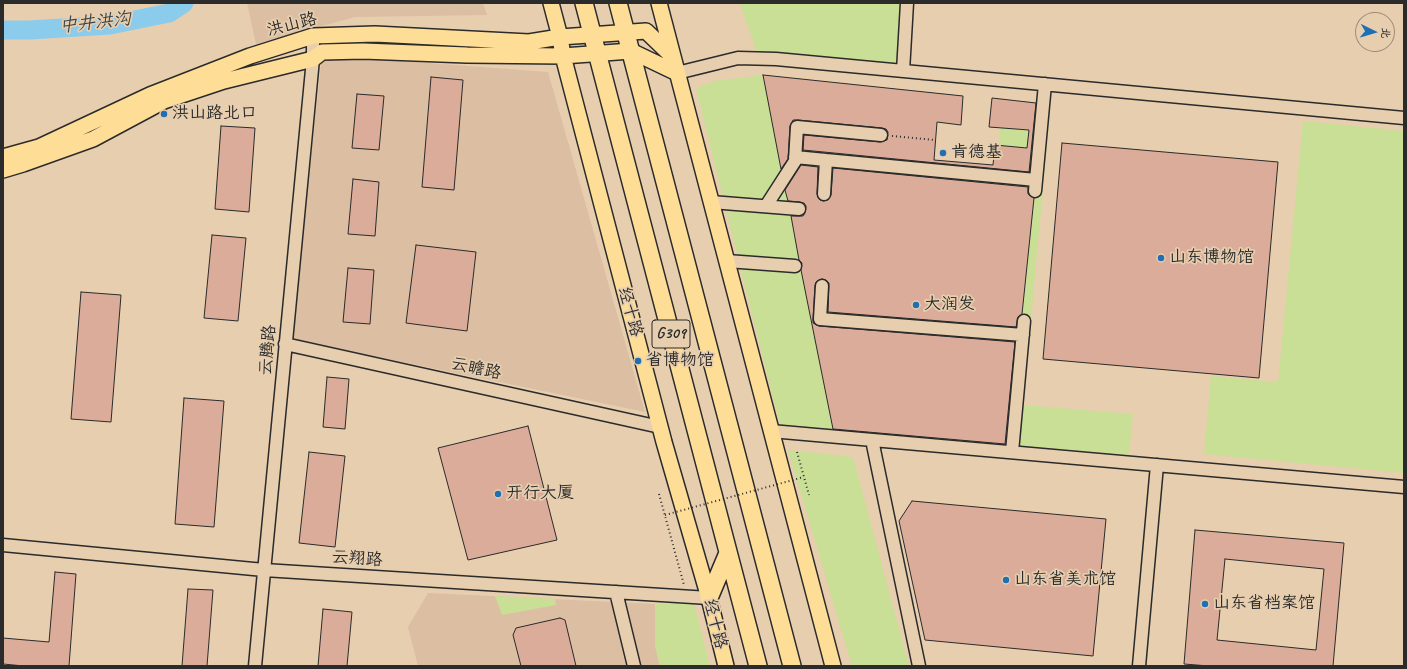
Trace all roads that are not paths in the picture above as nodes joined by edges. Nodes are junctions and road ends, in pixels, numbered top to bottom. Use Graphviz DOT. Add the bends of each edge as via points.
graph roads {
  1 [pos="551,3"];
  2 [pos="584,3"];
  3 [pos="618,3"];
  4 [pos="659,3"];
  5 [pos="907,3"];
  6 [pos="626,32"];
  7 [pos="592,35"];
  8 [pos="313,36"];
  9 [pos="560,37"];
  10 [pos="631,51"];
  11 [pos="597,54"];
  12 [pos="563,56"];
  13 [pos="672,56"];
  14 [pos="313,59"];
  15 [pos="903,71"];
  16 [pos="677,73"];
  17 [pos="1045,84"];
  18 [pos="1404,118"];
  19 [pos="881,135"];
  20 [pos="3,157"];
  21 [pos="795,157"];
  22 [pos="826,160"];
  23 [pos="3,170"];
  24 [pos="824,194"];
  25 [pos="711,202"];
  26 [pos="766,206"];
  27 [pos="799,209"];
  28 [pos="728,261"];
  29 [pos="795,266"];
  30 [pos="822,286"];
  31 [pos="1024,321"];
  32 [pos="1023,335"];
  33 [pos="285,344"];
  34 [pos="660,427"];
  35 [pos="771,431"];
  36 [pos="872,440"];
  37 [pos="1012,452"];
  38 [pos="1157,465"];
  39 [pos="1404,487"];
  40 [pos="3,545"];
  41 [pos="728,553"];
  42 [pos="264,570"];
  43 [pos="616,592"];
  44 [pos="709,598"];
  45 [pos="255,666"];
  46 [pos="634,666"];
  47 [pos="726,666"];
  48 [pos="758,666"];
  49 [pos="792,666"];
  50 [pos="833,666"];
  51 [pos="918,666"];
  52 [pos="1139,666"];
  1 -- 9 [label="main road, 经十路"];
  2 -- 7 [label="highway, 经十路 / G309"];
  3 -- 6 [label="highway, G309"];
  4 -- 13 [label="main road"];
  5 -- 15 [label="street"];
  6 -- 7 [label="main road, 洪山路"];
  6 -- 10 [label="highway, G309"];
  6 -- 13 [label="main road, 洪山路" via="646,31"];
  7 -- 9 [label="main road, 洪山路"];
  7 -- 11 [label="highway, 经十路 / G309"];
  8 -- 9 [label="main road, 洪山路" via="375,34 529,42"];
  8 -- 14 [label="street, 云腾路"];
  8 -- 20 [label="main road, 洪山路" via="250,56 158,92 39,147"];
  9 -- 12 [label="main road, 经十路"];
  10 -- 11 [label="main road, 洪山路"];
  10 -- 16 [label="main road"];
  10 -- 49 [label="highway, G309"];
  11 -- 12 [label="main road, 洪山路"];
  11 -- 41 [label="highway, 经十路 / G309"];
  12 -- 14 [label="main road, 洪山路" via="322,52"];
  12 -- 34 [label="main road, 经十路"];
  13 -- 16 [label="main road"];
  14 -- 23 [label="main road, 洪山路" via="224,81 164,101 92,140"];
  14 -- 33 [label="street, 云腾路"];
  15 -- 16 [label="street" via="738,58"];
  15 -- 17 [label="street"];
  16 -- 25 [label="main road"];
  17 -- 18 [label="street"];
  17 -- 22 [label="street" via="1036,185"];
  19 -- 21 [label="street" via="797,127"];
  21 -- 22 [label="street"];
  21 -- 26 [label="street" via="795,161"];
  22 -- 24 [label="street"];
  25 -- 26 [label="street"];
  25 -- 28 [label="main road"];
  26 -- 27 [label="street"];
  28 -- 29 [label="street"];
  28 -- 35 [label="main road"];
  30 -- 32 [label="street" via="820,319"];
  31 -- 32 [label="street"];
  32 -- 37 [label="street"];
  33 -- 34 [label="street, 云瞻路"];
  33 -- 42 [label="street, 云腾路"];
  34 -- 44 [label="main road, 经十路"];
  35 -- 36 [label="street"];
  35 -- 50 [label="main road"];
  36 -- 37 [label="street"];
  36 -- 51 [label="street"];
  37 -- 38 [label="street"];
  38 -- 39 [label="street"];
  38 -- 52 [label="street"];
  40 -- 42 [label="street, 云翔路"];
  41 -- 44 [label="highway"];
  41 -- 48 [label="highway, 经十路 / G309"];
  42 -- 43 [label="street, 云翔路"];
  42 -- 45 [label="street, 云腾路"];
  43 -- 44 [label="street, 云翔路"];
  43 -- 46 [label="street"];
  44 -- 47 [label="main road, 经十路"];
}
